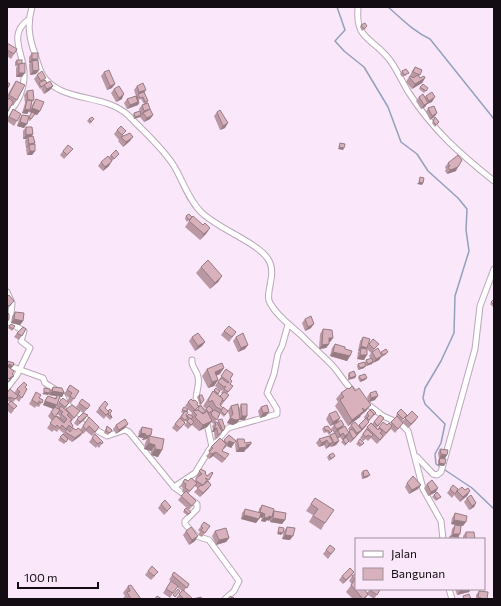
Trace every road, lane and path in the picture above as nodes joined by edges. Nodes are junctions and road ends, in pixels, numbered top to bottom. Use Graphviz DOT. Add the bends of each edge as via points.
graph roads {
  1 [pos="32,7"];
  2 [pos="358,7"];
  3 [pos="28,20"];
  4 [pos="7,115"];
  5 [pos="494,181"];
  6 [pos="494,270"];
  7 [pos="7,292"];
  8 [pos="288,325"];
  9 [pos="192,360"];
  10 [pos="7,365"];
  11 [pos="20,370"];
  12 [pos="7,388"];
  13 [pos="212,447"];
  14 [pos="416,457"];
  15 [pos="174,487"];
  16 [pos="443,538"];
  17 [pos="225,599"];
  1 -- 3 [label="street"];
  2 -- 5 [label="street" via="360,31 389,58 408,93 431,125 448,143"];
  3 -- 4 [label="street" via="17,35 24,71 23,88 16,104"];
  3 -- 8 [label="street" via="32,45 42,73 51,84 68,94 115,105 126,113 164,152 201,212 265,255 270,262 272,274 269,302"];
  6 -- 14 [label="street" via="480,306 475,348 442,472 433,474"];
  7 -- 11 [label="street" via="12,303 10,323 24,331 21,342 30,348"];
  8 -- 13 [label="street" via="267,393 277,414 228,428"];
  8 -- 14 [label="street" via="325,358 347,386 372,410 407,428"];
  9 -- 13 [label="street" via="191,365 198,378 196,400 206,417"];
  10 -- 11 [label="street"];
  11 -- 12 [label="street"];
  11 -- 15 [label="street" via="39,376 45,383 56,388 66,404 84,417 98,432 107,436 125,430 129,432"];
  13 -- 15 [label="street" via="195,473"];
  14 -- 16 [label="street" via="423,489 441,520"];
  15 -- 17 [label="street" via="198,505 185,524 196,536 209,540 239,579 238,586"];
}
